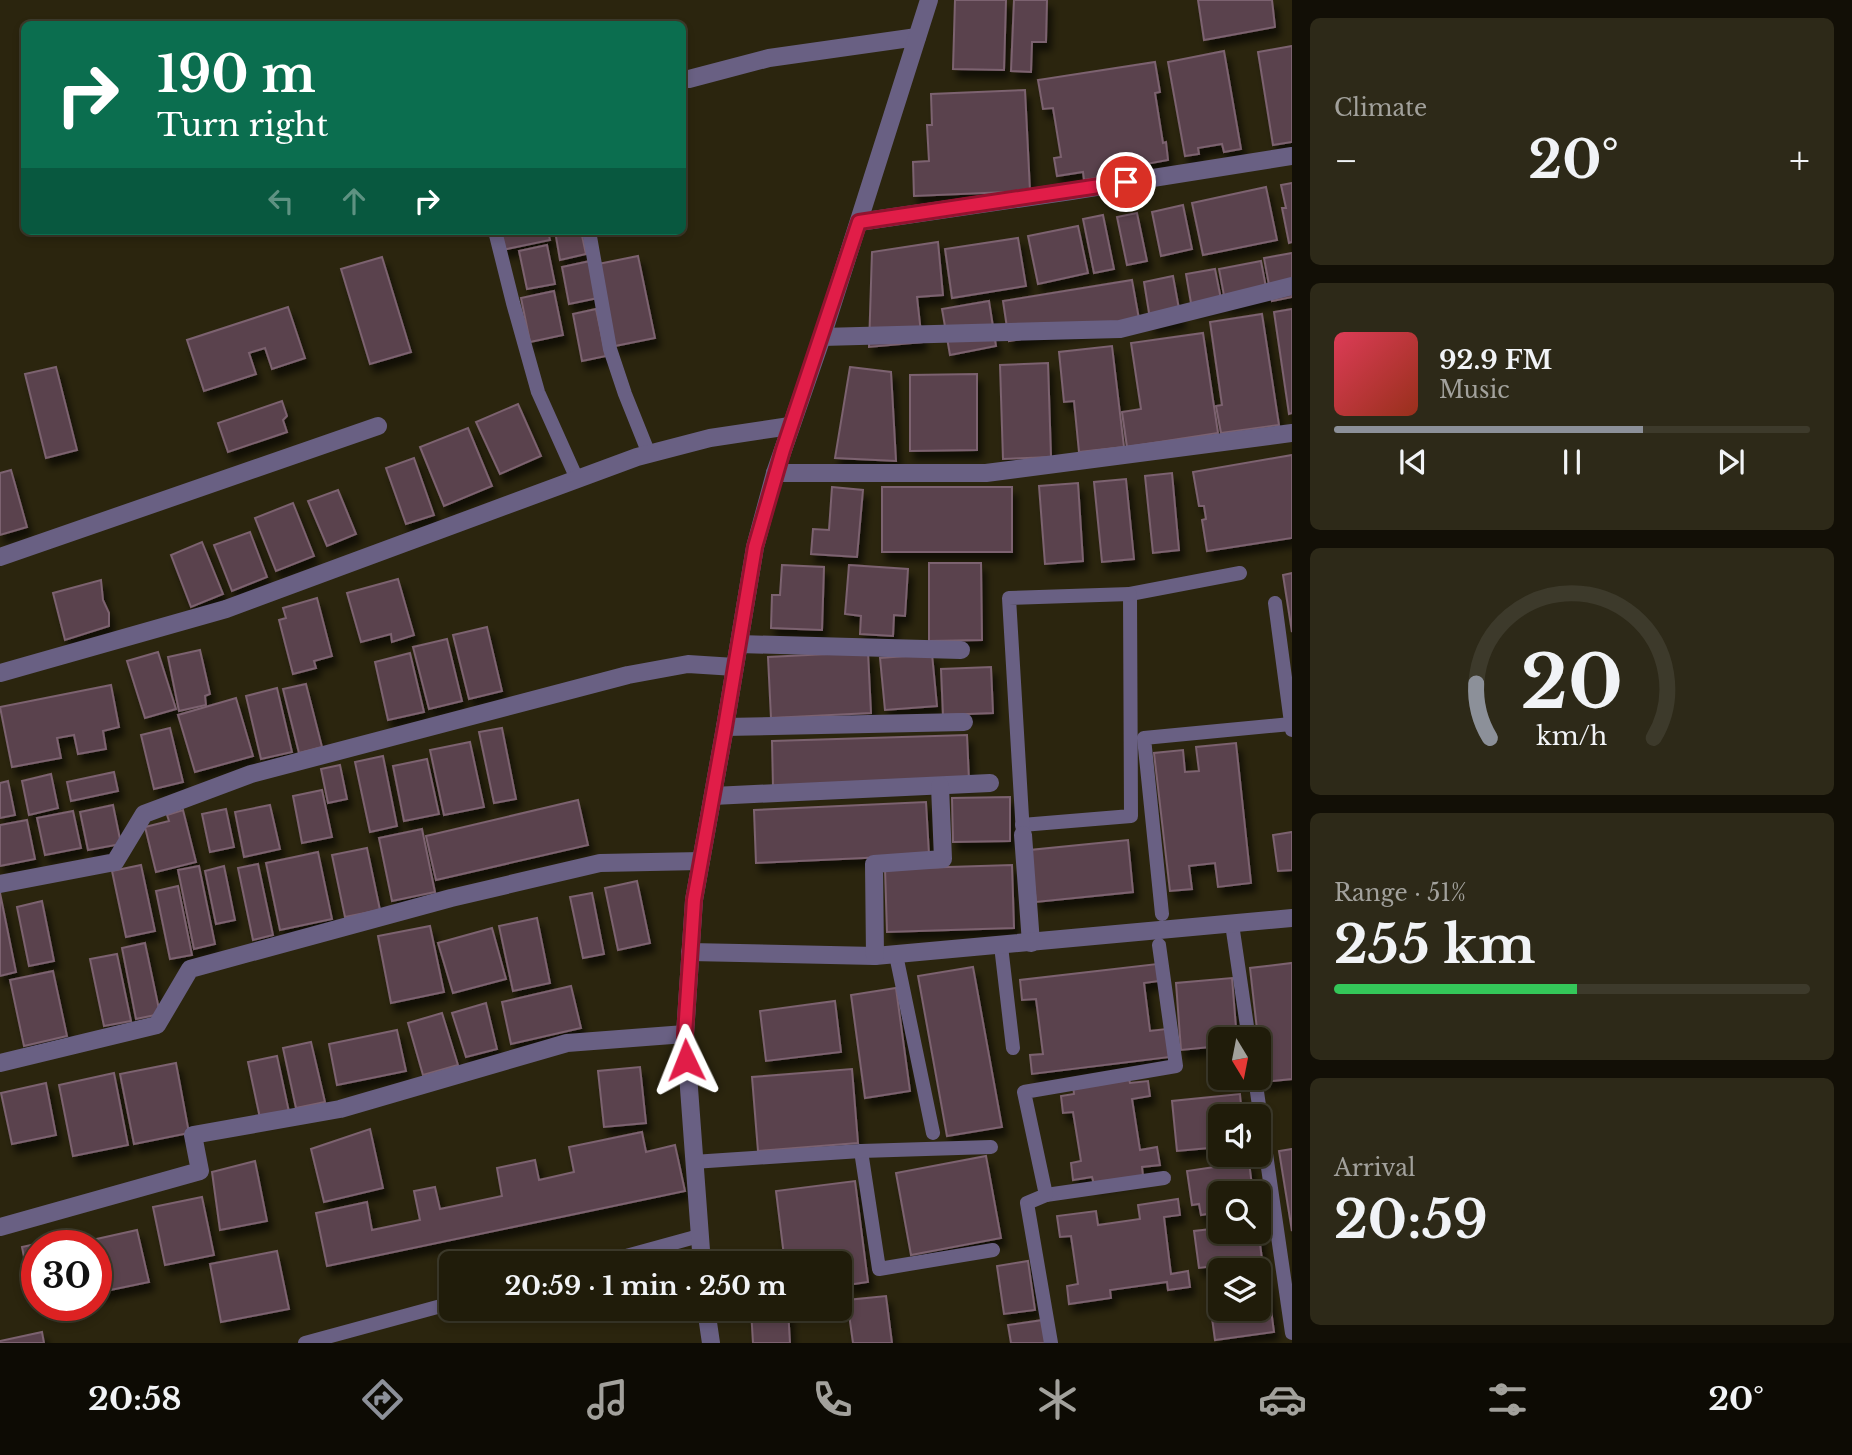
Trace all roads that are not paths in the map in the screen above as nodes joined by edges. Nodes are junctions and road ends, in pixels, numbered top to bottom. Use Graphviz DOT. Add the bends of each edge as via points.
graph roads {
  1 [pos="929,0"];
  2 [pos="917,37"];
  3 [pos="686,79"];
  4 [pos="1292,156"];
  5 [pos="859,222"];
  6 [pos="496,235"];
  7 [pos="590,235"];
  8 [pos="1292,286"];
  9 [pos="821,337"];
  10 [pos="378,426"];
  11 [pos="790,426"];
  12 [pos="1292,433"];
  13 [pos="649,454"];
  14 [pos="775,473"];
  15 [pos="577,479"];
  16 [pos="0,557"];
  17 [pos="1240,573"];
  18 [pos="1130,594"];
  19 [pos="1275,603"];
  20 [pos="740,644"];
  21 [pos="961,650"];
  22 [pos="736,667"];
  23 [pos="0,673"];
  24 [pos="964,722"];
  25 [pos="725,727"];
  26 [pos="1292,727"];
  27 [pos="990,783"];
  28 [pos="940,786"];
  29 [pos="713,796"];
  30 [pos="1023,830"];
  31 [pos="701,860"];
  32 [pos="0,884"];
  33 [pos="1162,914"];
  34 [pos="1292,918"];
  35 [pos="1232,924"];
  36 [pos="1031,943"];
  37 [pos="1159,945"];
  38 [pos="1001,946"];
  39 [pos="690,953"];
  40 [pos="896,955"];
  41 [pos="875,956"];
  42 [pos="1247,1027"];
  43 [pos="685,1034"];
  44 [pos="1013,1048"];
  45 [pos="0,1063"];
  46 [pos="1257,1090"];
  47 [pos="933,1133"];
  48 [pos="991,1147"];
  49 [pos="861,1151"];
  50 [pos="693,1162"];
  51 [pos="1164,1178"];
  52 [pos="1046,1195"];
  53 [pos="0,1227"];
  54 [pos="699,1236"];
  55 [pos="993,1250"];
  56 [pos="644,1251"];
  57 [pos="701,1251"];
  58 [pos="439,1307"];
  59 [pos="708,1321"];
  60 [pos="1292,1333"];
  61 [pos="304,1343"];
  62 [pos="711,1343"];
  63 [pos="1051,1343"];
  1 -- 2 [label="street"];
  2 -- 3 [label="street" via="769,58"];
  2 -- 5 [label="street"];
  4 -- 5 [label="street"];
  5 -- 9 [label="street"];
  6 -- 15 [label="lane" via="538,392"];
  7 -- 13 [label="lane" via="610,349"];
  8 -- 9 [label="street" via="1120,328"];
  9 -- 11 [label="street"];
  10 -- 16 [label="street"];
  11 -- 13 [label="street" via="710,438"];
  11 -- 14 [label="street"];
  12 -- 14 [label="street" via="986,473"];
  13 -- 15 [label="street"];
  14 -- 20 [label="street" via="755,547"];
  15 -- 23 [label="street" via="226,609"];
  17 -- 18 [label="lane"];
  18 -- 30 [label="lane" via="1131,816"];
  18 -- 30 [label="lane" via="1009,598"];
  19 -- 26 [label="lane"];
  20 -- 21 [label="street"];
  20 -- 22 [label="street"];
  22 -- 25 [label="street"];
  22 -- 32 [label="street" via="688,664 628,675 251,775 144,814 116,862"];
  24 -- 25 [label="street"];
  25 -- 29 [label="street"];
  26 -- 33 [label="lane" via="1144,738"];
  27 -- 28 [label="street"];
  28 -- 29 [label="street"];
  28 -- 41 [label="street" via="943,859 874,864"];
  29 -- 31 [label="street"];
  30 -- 36 [label="street"];
  31 -- 39 [label="street"];
  31 -- 45 [label="street" via="600,863 190,968 157,1024"];
  34 -- 35 [label="street"];
  35 -- 36 [label="street"];
  35 -- 42 [label="lane"];
  36 -- 38 [label="street"];
  37 -- 52 [label="lane" via="1176,1066 1024,1092"];
  38 -- 40 [label="street"];
  38 -- 44 [label="lane"];
  39 -- 41 [label="street"];
  39 -- 43 [label="street"];
  40 -- 41 [label="street"];
  40 -- 47 [label="lane"];
  43 -- 50 [label="street"];
  43 -- 53 [label="street" via="567,1043 340,1109 193,1135 200,1171"];
  46 -- 60 [label="lane"];
  48 -- 49 [label="lane"];
  49 -- 50 [label="lane"];
  49 -- 55 [label="lane" via="879,1269"];
  50 -- 54 [label="street"];
  51 -- 52 [label="lane"];
  52 -- 63 [label="lane" via="1027,1203"];
  54 -- 56 [label="lane"];
  54 -- 57 [label="street"];
  58 -- 61 [label="lane"];
  59 -- 62 [label="street"];
}
